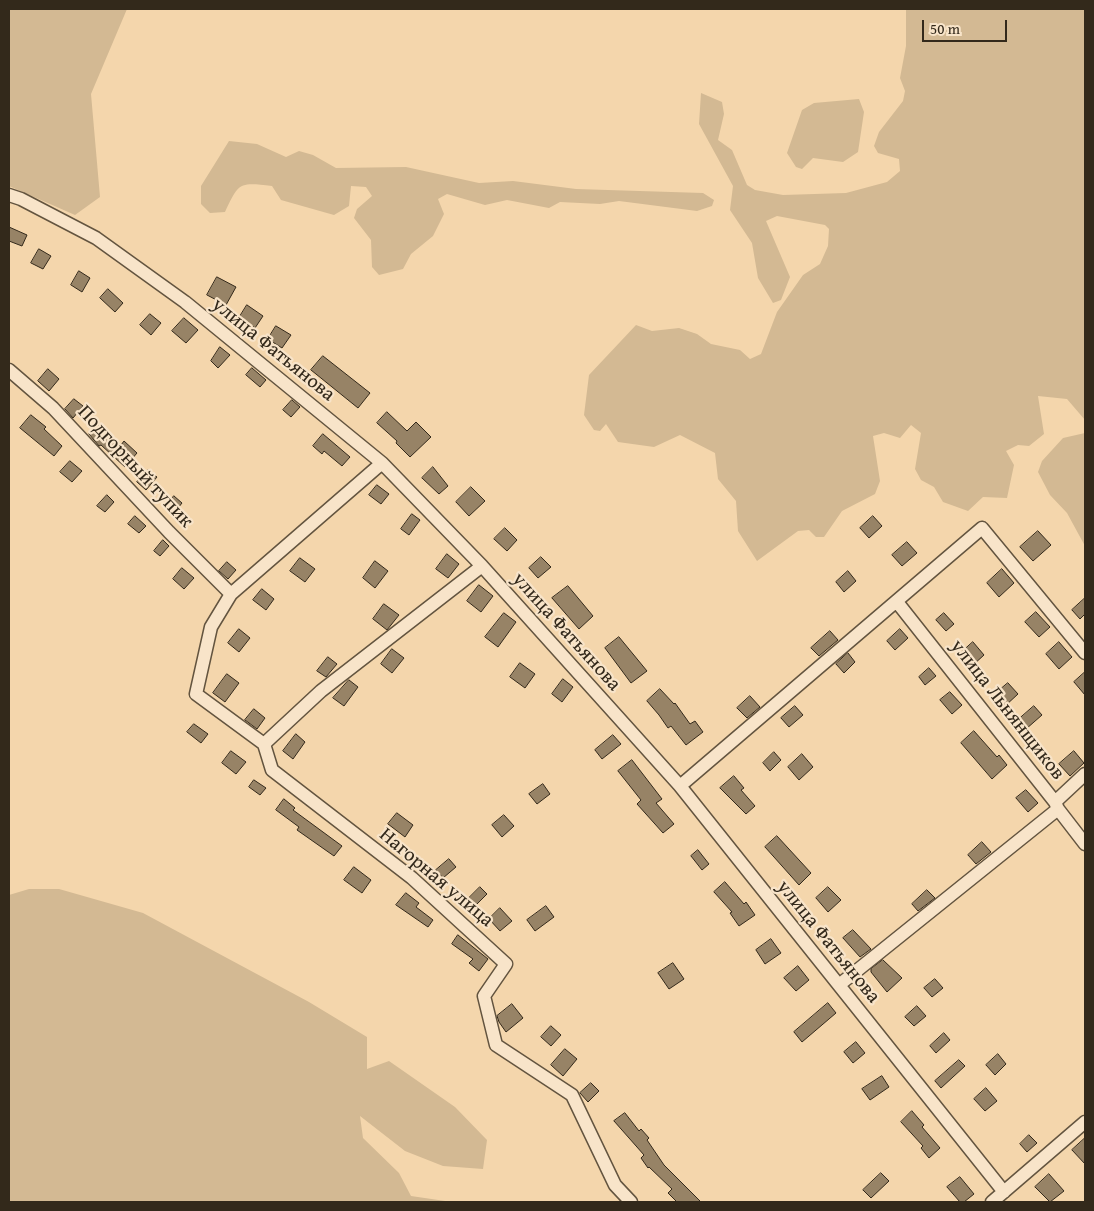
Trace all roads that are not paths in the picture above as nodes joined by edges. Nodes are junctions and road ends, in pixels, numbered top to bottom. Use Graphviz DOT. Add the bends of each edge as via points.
graph roads {
  1 [pos="9,195"];
  2 [pos="9,370"];
  3 [pos="382,464"];
  4 [pos="482,566"];
  5 [pos="231,594"];
  6 [pos="897,602"];
  7 [pos="1085,653"];
  8 [pos="264,744"];
  9 [pos="1085,774"];
  10 [pos="680,786"];
  11 [pos="1057,806"];
  12 [pos="1085,844"];
  13 [pos="840,985"];
  14 [pos="1085,1122"];
  15 [pos="1004,1192"];
  16 [pos="631,1202"];
  17 [pos="992,1202"];
  1 -- 3 [label="street, улица Фатьянова" via="96,238 177,296"];
  2 -- 5 [label="street, Подгорный тупик" via="53,408"];
  3 -- 4 [label="street, улица Фатьянова"];
  3 -- 5 [label="street"];
  4 -- 8 [label="street" via="320,691"];
  4 -- 10 [label="street, улица Фатьянова"];
  5 -- 8 [label="street" via="211,627 196,694"];
  6 -- 7 [label="street" via="982,528"];
  6 -- 10 [label="street"];
  6 -- 11 [label="street, улица Льнянщиков"];
  8 -- 16 [label="street, Нагорная улица" via="272,770 412,878 506,964 484,996 496,1045 572,1095 615,1185"];
  9 -- 11 [label="street"];
  10 -- 13 [label="street, улица Фатьянова"];
  11 -- 12 [label="street, улица Льнянщиков"];
  11 -- 13 [label="street"];
  13 -- 15 [label="street, улица Фатьянова"];
  14 -- 15 [label="street"];
  15 -- 17 [label="street"];
}
